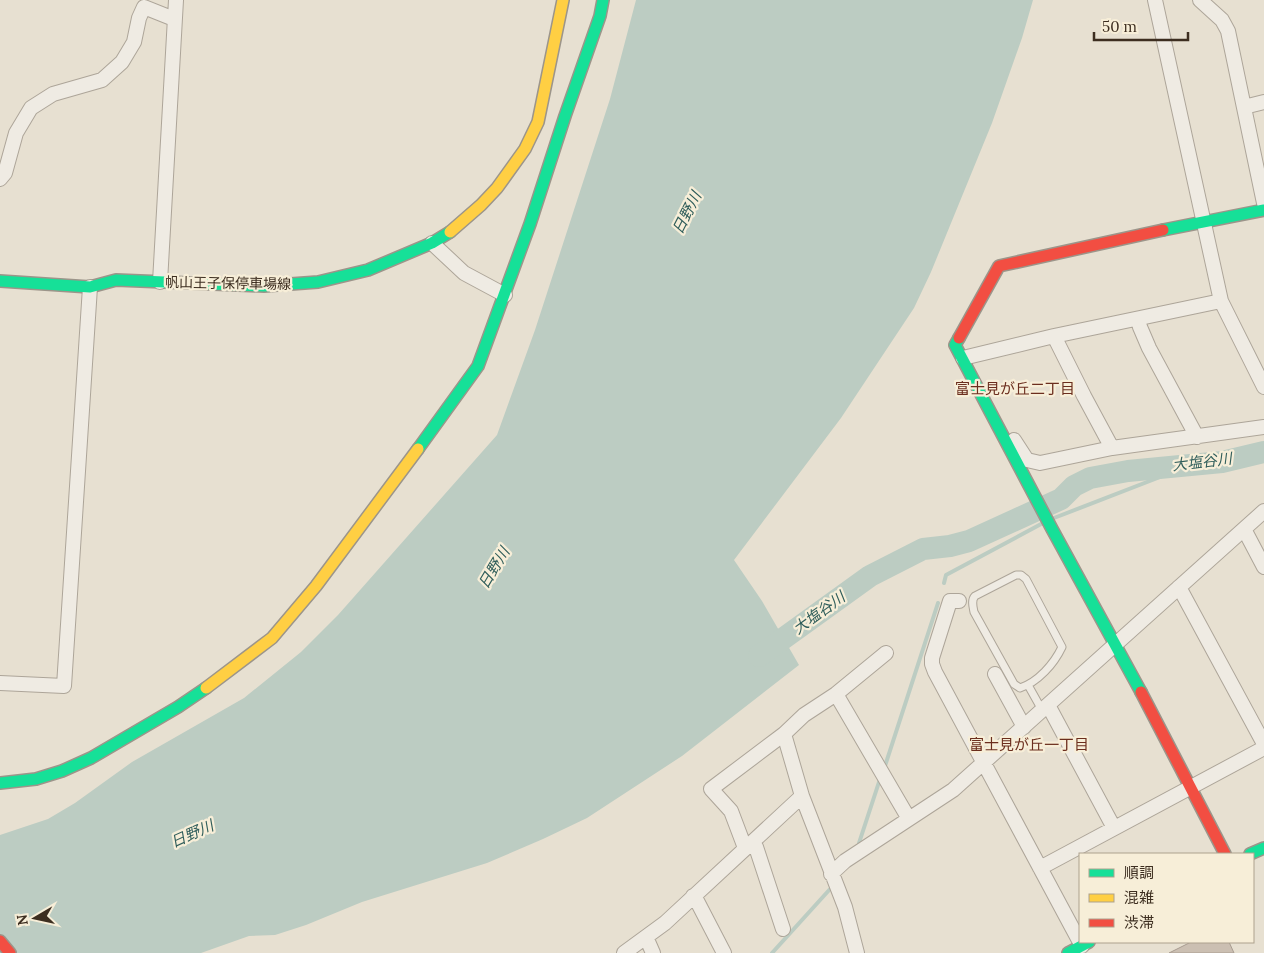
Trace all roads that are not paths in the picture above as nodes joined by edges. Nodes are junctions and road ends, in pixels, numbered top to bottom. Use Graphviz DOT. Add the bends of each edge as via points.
graph roads {
  1 [pos="176,0"];
  2 [pos="564,0"];
  3 [pos="603,0"];
  4 [pos="1155,0"];
  5 [pos="1200,0"];
  6 [pos="174,19"];
  7 [pos="1264,102"];
  8 [pos="1244,107"];
  9 [pos="0,179"];
  10 [pos="1264,203"];
  11 [pos="1264,210"];
  12 [pos="1205,221"];
  13 [pos="432,243"];
  14 [pos="0,281"];
  15 [pos="160,282"];
  16 [pos="90,287"];
  17 [pos="505,296"];
  18 [pos="1221,301"];
  19 [pos="1138,319"];
  20 [pos="1054,336"];
  21 [pos="963,358"];
  22 [pos="1264,387"];
  23 [pos="998,424"];
  24 [pos="1264,427"];
  25 [pos="1197,437"];
  26 [pos="1112,448"];
  27 [pos="1264,511"];
  28 [pos="1244,529"];
  29 [pos="1264,567"];
  30 [pos="1179,587"];
  31 [pos="959,601"];
  32 [pos="1116,644"];
  33 [pos="886,653"];
  34 [pos="994,674"];
  35 [pos="0,683"];
  36 [pos="1028,685"];
  37 [pos="836,694"];
  38 [pos="1045,708"];
  39 [pos="1024,727"];
  40 [pos="784,734"];
  41 [pos="1264,744"];
  42 [pos="1264,748"];
  43 [pos="983,763"];
  44 [pos="0,783"];
  45 [pos="1190,787"];
  46 [pos="802,796"];
  47 [pos="909,820"];
  48 [pos="1114,828"];
  49 [pos="749,845"];
  50 [pos="1264,848"];
  51 [pos="1224,853"];
  52 [pos="1252,853"];
  53 [pos="1040,868"];
  54 [pos="831,874"];
  55 [pos="693,896"];
  56 [pos="783,929"];
  57 [pos="1079,934"];
  58 [pos="646,937"];
  59 [pos="0,941"];
  60 [pos="1085,944"];
  61 [pos="10,953"];
  62 [pos="624,953"];
  63 [pos="653,953"];
  64 [pos="724,953"];
  65 [pos="856,953"];
  66 [pos="1068,953"];
  1 -- 6 [label="street"];
  2 -- 13 [label="main road, 帆山王子保停車場線" via="538,122 525,149 481,205"];
  3 -- 17 [label="main road"];
  4 -- 12 [label="street"];
  5 -- 8 [label="street" via="1222,20 1228,31"];
  6 -- 9 [label="street" via="144,8 138,18 134,42 122,62 102,80 54,94 31,108 16,133"];
  6 -- 15 [label="street"];
  7 -- 8 [label="street"];
  8 -- 10 [label="street"];
  11 -- 12 [label="main road"];
  12 -- 18 [label="street"];
  12 -- 21 [label="main road" via="1000,266 955,345"];
  13 -- 15 [label="main road, 帆山王子保停車場線" via="368,270 318,282 264,286"];
  13 -- 17 [label="street" via="464,273"];
  14 -- 16 [label="main road, 帆山王子保停車場線"];
  15 -- 16 [label="main road, 帆山王子保停車場線" via="116,280"];
  16 -- 35 [label="street" via="64,686"];
  17 -- 44 [label="main road" via="478,366 356,534 272,638 178,707 91,758 36,779"];
  18 -- 19 [label="street"];
  18 -- 22 [label="street"];
  19 -- 20 [label="street"];
  19 -- 25 [label="street" via="1149,348"];
  20 -- 21 [label="street"];
  20 -- 26 [label="street"];
  21 -- 23 [label="main road"];
  23 -- 26 [label="street" via="1033,462"];
  23 -- 32 [label="main road"];
  24 -- 25 [label="street"];
  25 -- 26 [label="street"];
  27 -- 28 [label="street"];
  28 -- 29 [label="street"];
  28 -- 30 [label="street"];
  30 -- 32 [label="street"];
  30 -- 41 [label="street"];
  31 -- 43 [label="street" via="950,601 932,664"];
  32 -- 38 [label="street"];
  32 -- 45 [label="main road"];
  33 -- 37 [label="street"];
  34 -- 39 [label="street"];
  36 -- 36 [label="lane" via="1040,677 1062,647 1026,579 1016,575 975,596 972,606 1014,684 1020,688"];
  36 -- 38 [label="lane"];
  37 -- 40 [label="street" via="804,715"];
  37 -- 47 [label="street"];
  38 -- 39 [label="street"];
  38 -- 48 [label="street"];
  39 -- 43 [label="street"];
  40 -- 46 [label="street"];
  40 -- 49 [label="street" via="711,790 731,811"];
  42 -- 45 [label="street"];
  43 -- 47 [label="street" via="953,790"];
  43 -- 53 [label="street"];
  45 -- 48 [label="street"];
  45 -- 51 [label="main road"];
  46 -- 49 [label="street"];
  46 -- 54 [label="street"];
  47 -- 54 [label="street"];
  48 -- 53 [label="street"];
  49 -- 55 [label="street"];
  49 -- 56 [label="street" via="756,847"];
  50 -- 52 [label="main road"];
  53 -- 57 [label="street"];
  54 -- 65 [label="street" via="850,922"];
  55 -- 58 [label="street"];
  55 -- 64 [label="street"];
  58 -- 62 [label="street"];
  58 -- 63 [label="street"];
  59 -- 61 [label="main road"];
  60 -- 66 [label="main road"];
}
